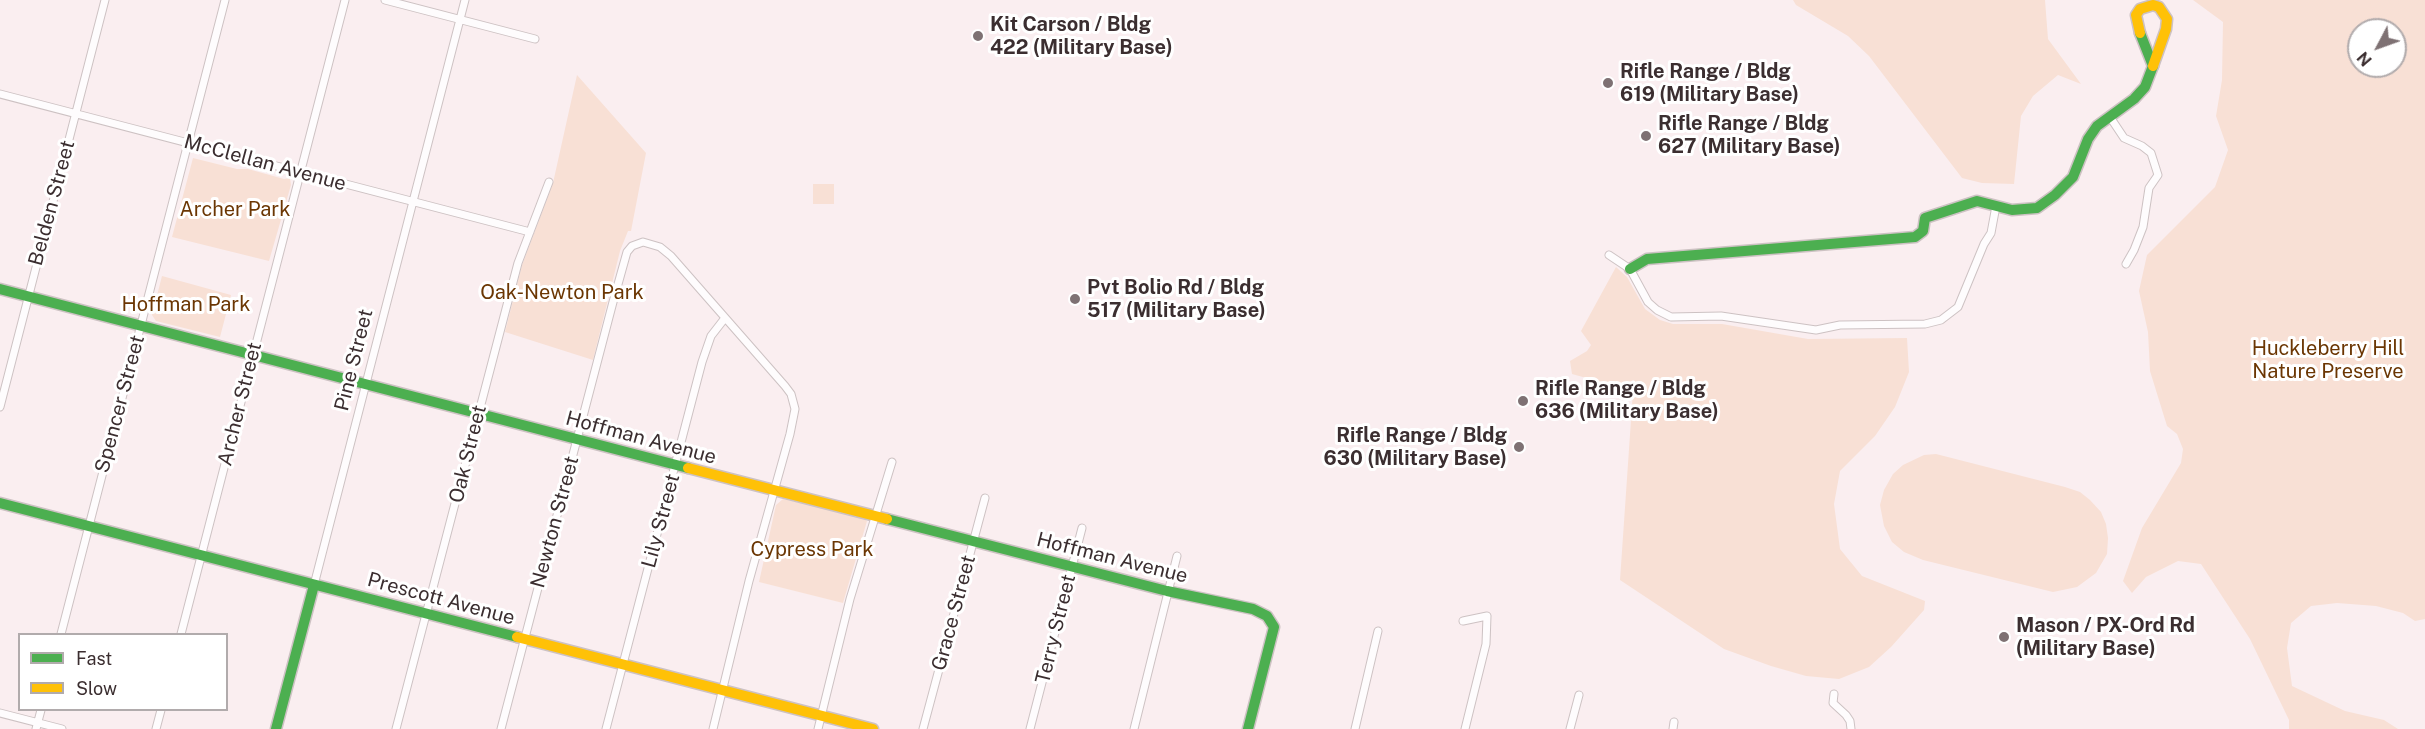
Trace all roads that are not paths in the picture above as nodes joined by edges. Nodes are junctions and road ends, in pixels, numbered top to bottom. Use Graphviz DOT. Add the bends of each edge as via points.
graph roads {
  1 [pos="105,0"];
  2 [pos="225,0"];
  3 [pos="345,0"];
  4 [pos="385,0"];
  5 [pos="465,0"];
  6 [pos="460,20"];
  7 [pos="535,39"];
  8 [pos="2153,66"];
  9 [pos="0,94"];
  10 [pos="75,114"];
  11 [pos="2110,117"];
  12 [pos="189,143"];
  13 [pos="301,173"];
  14 [pos="549,182"];
  15 [pos="413,202"];
  16 [pos="1996,206"];
  17 [pos="530,232"];
  18 [pos="1609,255"];
  19 [pos="2126,264"];
  20 [pos="1630,269"];
  21 [pos="0,289"];
  22 [pos="28,297"];
  23 [pos="725,318"];
  24 [pos="141,325"];
  25 [pos="253,354"];
  26 [pos="366,384"];
  27 [pos="0,407"];
  28 [pos="478,413"];
  29 [pos="577,439"];
  30 [pos="892,462"];
  31 [pos="676,465"];
  32 [pos="775,492"];
  33 [pos="985,498"];
  34 [pos="0,502"];
  35 [pos="875,515"];
  36 [pos="88,526"];
  37 [pos="1082,528"];
  38 [pos="973,541"];
  39 [pos="202,556"];
  40 [pos="1177,556"];
  41 [pos="1071,567"];
  42 [pos="314,585"];
  43 [pos="1167,591"];
  44 [pos="427,614"];
  45 [pos="1463,621"];
  46 [pos="1378,631"];
  47 [pos="60,633"];
  48 [pos="181,633"];
  49 [pos="524,639"];
  50 [pos="623,664"];
  51 [pos="722,690"];
  52 [pos="1834,694"];
  53 [pos="1579,695"];
  54 [pos="41,711"];
  55 [pos="161,711"];
  56 [pos="0,713"];
  57 [pos="822,715"];
  58 [pos="37,726"];
  59 [pos="62,729"];
  60 [pos="156,729"];
  61 [pos="276,729"];
  62 [pos="396,729"];
  63 [pos="501,729"];
  64 [pos="606,729"];
  65 [pos="713,729"];
  66 [pos="818,729"];
  67 [pos="873,729"];
  68 [pos="923,729"];
  69 [pos="1030,729"];
  70 [pos="1134,729"];
  71 [pos="1248,729"];
  72 [pos="1355,729"];
  73 [pos="1465,729"];
  74 [pos="1570,729"];
  75 [pos="1851,729"];
  1 -- 10 [label="street, Belden Street"];
  2 -- 12 [label="street, Spencer Street"];
  3 -- 13 [label="street, Archer Street"];
  4 -- 6 [label="street"];
  5 -- 6 [label="street, Pine Street"];
  6 -- 7 [label="street"];
  6 -- 15 [label="street, Pine Street"];
  8 -- 8 [label="street" via="2136,20 2140,9 2153,4 2167,19"];
  8 -- 11 [label="street" via="2139,94"];
  9 -- 10 [label="street, McClellan Avenue"];
  10 -- 12 [label="street, McClellan Avenue"];
  10 -- 22 [label="street, Belden Street"];
  11 -- 16 [label="street" via="2092,132 2068,183 2045,203 2023,211"];
  11 -- 19 [label="street" via="2124,138 2151,153 2158,175 2149,188 2143,227"];
  12 -- 13 [label="street, McClellan Avenue"];
  12 -- 24 [label="street, Spencer Street"];
  13 -- 15 [label="street, McClellan Avenue"];
  13 -- 25 [label="street, Archer Street"];
  14 -- 17 [label="street, Oak Street"];
  15 -- 17 [label="street, McClellan Avenue"];
  15 -- 26 [label="street, Pine Street"];
  16 -- 20 [label="street" via="1977,201 1925,218 1923,231 1915,237 1647,259"];
  16 -- 20 [label="street" via="1991,233 1958,307 1947,317 1925,324 1840,325 1816,330 1721,316 1671,317 1648,302"];
  17 -- 28 [label="street, Oak Street"];
  18 -- 20 [label="street"];
  21 -- 22 [label="street, Hoffman Avenue"];
  22 -- 24 [label="street, Hoffman Avenue"];
  22 -- 27 [label="street, Belden Street"];
  23 -- 29 [label="street, Newton Street" via="666,251 650,243 632,246 627,252"];
  23 -- 31 [label="street, Lily Street" via="711,336"];
  23 -- 32 [label="street" via="791,394 795,409"];
  24 -- 25 [label="street, Hoffman Avenue"];
  24 -- 36 [label="street, Spencer Street"];
  25 -- 26 [label="street, Hoffman Avenue"];
  25 -- 39 [label="street, Archer Street"];
  26 -- 28 [label="street, Hoffman Avenue"];
  26 -- 42 [label="street, Pine Street"];
  28 -- 29 [label="street, Hoffman Avenue"];
  28 -- 44 [label="street, Oak Street"];
  29 -- 31 [label="street, Hoffman Avenue"];
  29 -- 49 [label="street, Newton Street"];
  30 -- 35 [label="street"];
  31 -- 32 [label="street, Hoffman Avenue"];
  31 -- 50 [label="street, Lily Street"];
  32 -- 35 [label="street, Hoffman Avenue"];
  32 -- 51 [label="street"];
  33 -- 38 [label="street, Grace Street"];
  34 -- 36 [label="street, Prescott Avenue"];
  35 -- 38 [label="street, Hoffman Avenue"];
  35 -- 57 [label="street"];
  36 -- 39 [label="street, Prescott Avenue"];
  36 -- 47 [label="street, Spencer Street"];
  37 -- 41 [label="street, Terry Street"];
  38 -- 41 [label="street, Hoffman Avenue"];
  38 -- 68 [label="street, Grace Street"];
  39 -- 42 [label="street, Prescott Avenue"];
  39 -- 48 [label="street, Archer Street"];
  40 -- 43 [label="street"];
  41 -- 43 [label="street, Hoffman Avenue"];
  41 -- 69 [label="street, Terry Street"];
  42 -- 44 [label="street, Prescott Avenue"];
  42 -- 61 [label="street, Pine Street"];
  43 -- 70 [label="street"];
  43 -- 71 [label="street, Hoffman Avenue" via="1253,609 1272,621 1273,633"];
  44 -- 49 [label="street, Prescott Avenue"];
  44 -- 62 [label="street, Oak Street"];
  45 -- 73 [label="street" via="1487,616 1486,644"];
  46 -- 72 [label="street"];
  49 -- 50 [label="street, Prescott Avenue"];
  49 -- 63 [label="street, Newton Street"];
  50 -- 51 [label="street, Prescott Avenue"];
  50 -- 64 [label="street, Lily Street"];
  51 -- 57 [label="street, Prescott Avenue"];
  51 -- 65 [label="street"];
  52 -- 75 [label="street" via="1833,704 1850,721"];
  53 -- 74 [label="street"];
  54 -- 58 [label="street"];
  55 -- 60 [label="street"];
  56 -- 58 [label="street"];
  57 -- 66 [label="street"];
  57 -- 67 [label="street, Prescott Avenue"];
  58 -- 59 [label="street"];
}
